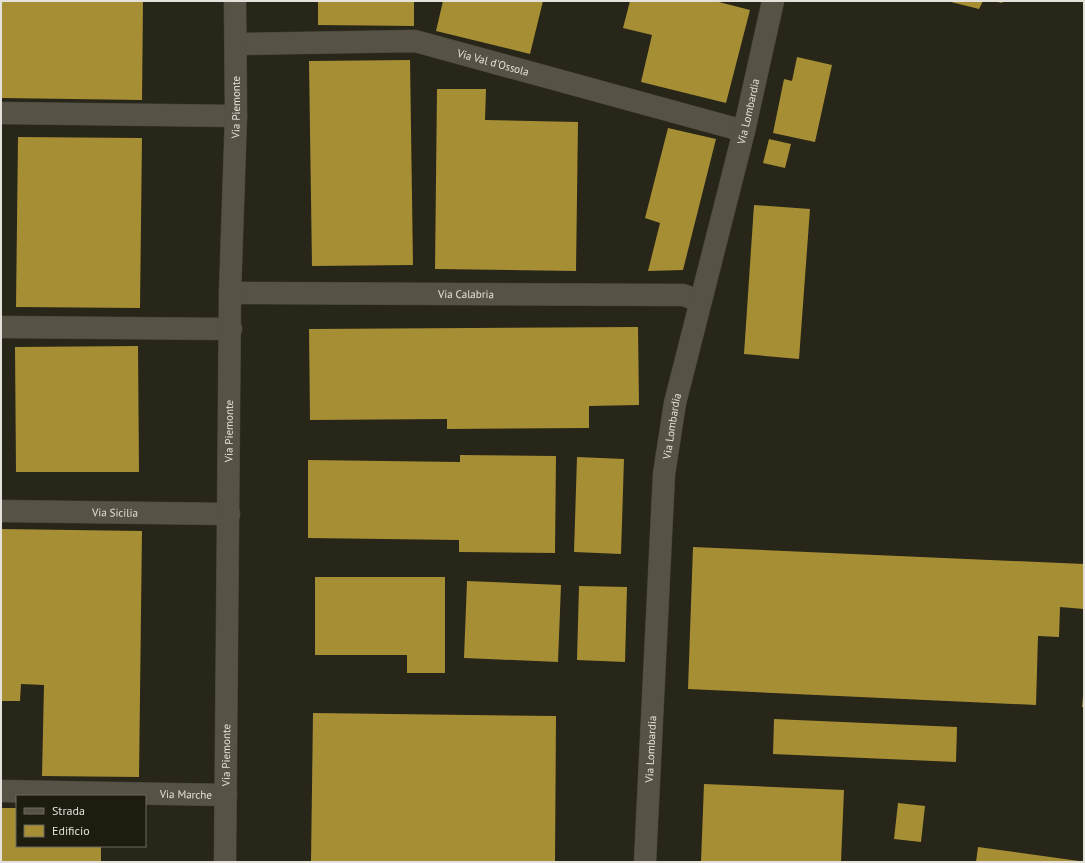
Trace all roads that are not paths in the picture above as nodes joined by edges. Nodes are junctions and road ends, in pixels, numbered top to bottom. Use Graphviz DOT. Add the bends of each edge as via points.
graph roads {
  1 [pos="235,1"];
  2 [pos="774,1"];
  3 [pos="236,44"];
  4 [pos="1,113"];
  5 [pos="236,116"];
  6 [pos="744,130"];
  7 [pos="230,293"];
  8 [pos="700,301"];
  9 [pos="1,327"];
  10 [pos="231,329"];
  11 [pos="1,511"];
  12 [pos="229,514"];
  13 [pos="1,791"];
  14 [pos="226,795"];
  15 [pos="225,862"];
  16 [pos="645,862"];
  1 -- 3 [label="street, Via Piemonte"];
  2 -- 6 [label="street, Via Lombardia"];
  3 -- 5 [label="street, Via Piemonte"];
  3 -- 6 [label="street, Via Val d'Ossola" via="415,41"];
  4 -- 5 [label="street"];
  5 -- 7 [label="street, Via Piemonte"];
  6 -- 8 [label="street, Via Lombardia"];
  7 -- 8 [label="street, Via Calabria" via="683,295"];
  7 -- 10 [label="street, Via Piemonte"];
  8 -- 16 [label="street, Via Lombardia" via="675,403 664,474"];
  9 -- 10 [label="street"];
  10 -- 12 [label="street, Via Piemonte"];
  11 -- 12 [label="street, Via Sicilia"];
  12 -- 14 [label="street, Via Piemonte"];
  13 -- 14 [label="street, Via Marche"];
  14 -- 15 [label="street, Via Piemonte"];
}
